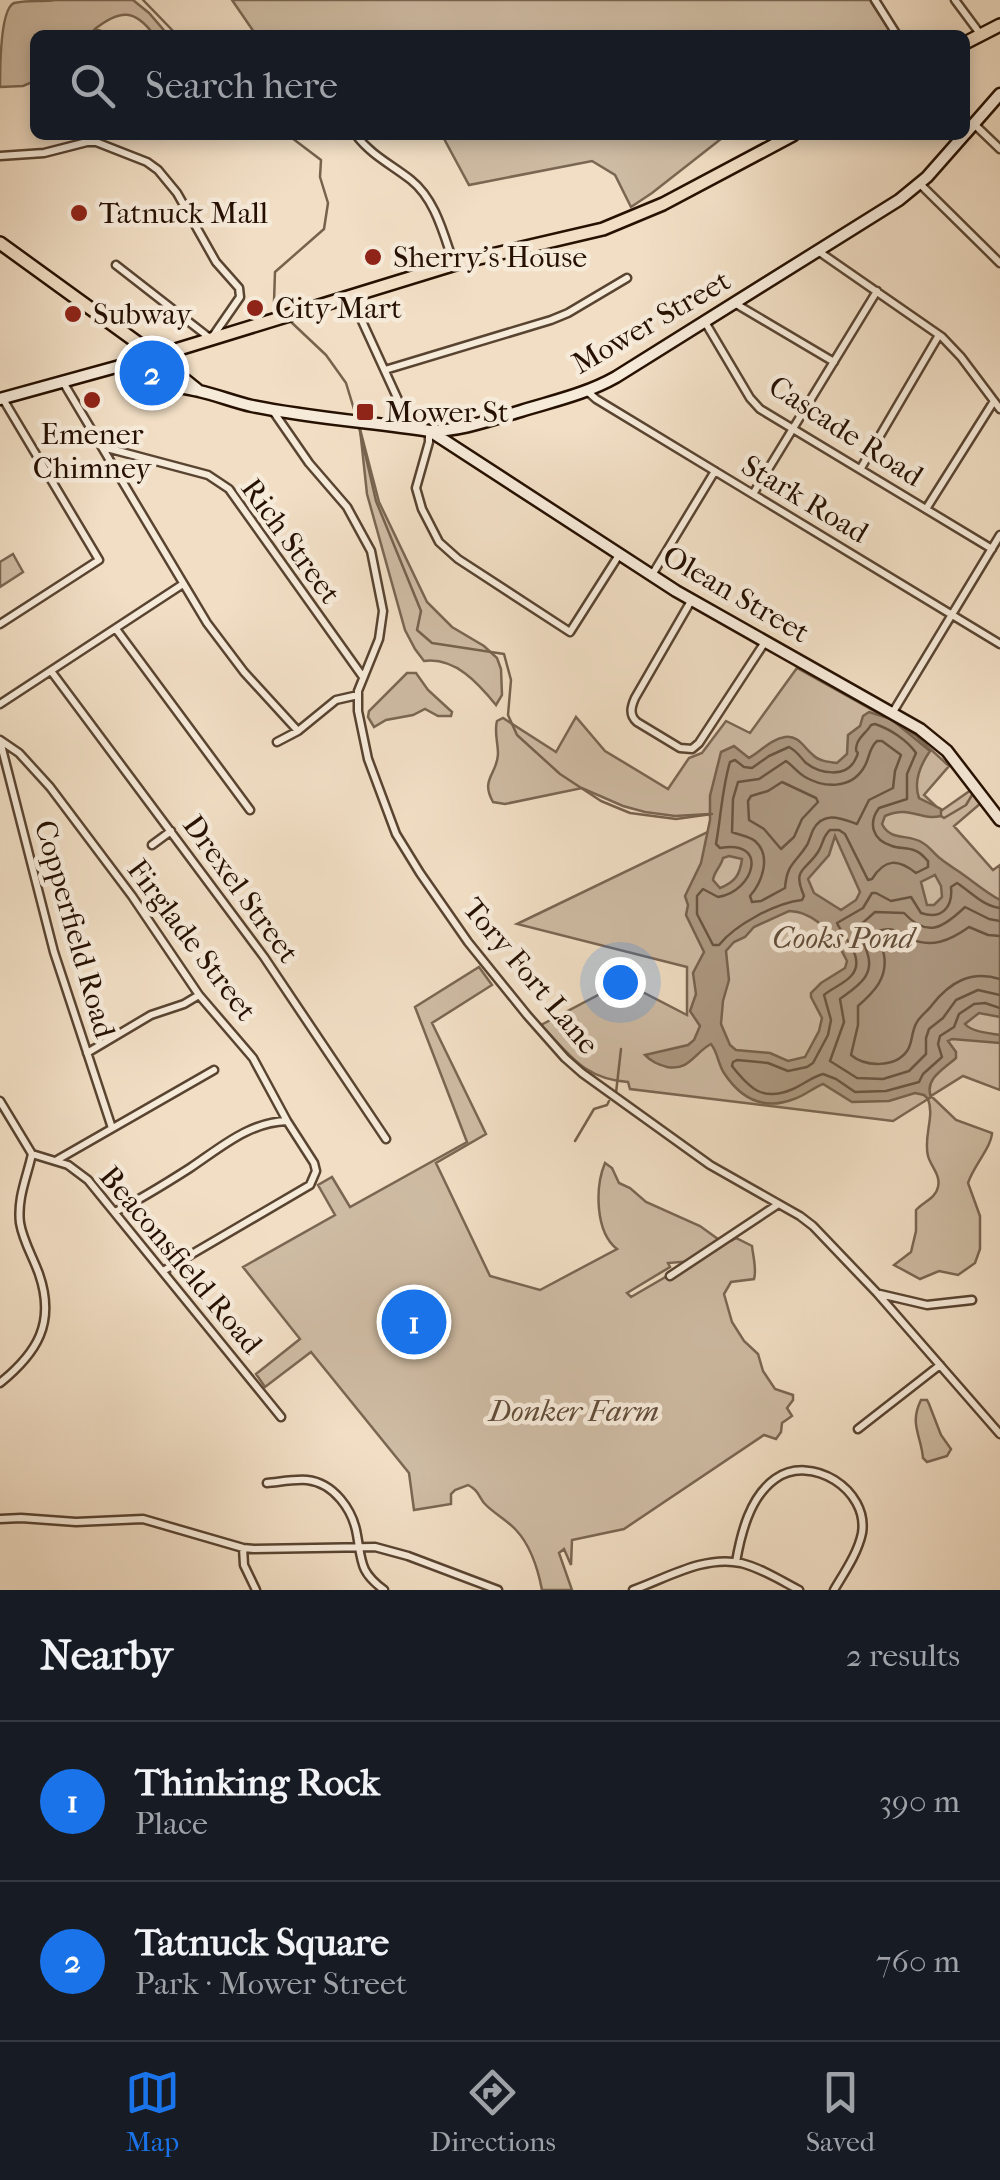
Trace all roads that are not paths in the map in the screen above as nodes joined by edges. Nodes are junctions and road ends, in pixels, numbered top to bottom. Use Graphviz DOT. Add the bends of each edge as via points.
graph roads {
  1 [pos="875,0"];
  2 [pos="955,0"];
  3 [pos="1000,25"];
  4 [pos="894,30"];
  5 [pos="980,35"];
  6 [pos="970,40"];
  7 [pos="1000,94"];
  8 [pos="974,124"];
  9 [pos="970,128"];
  10 [pos="360,140"];
  11 [pos="784,140"];
  12 [pos="960,140"];
  13 [pos="1000,149"];
  14 [pos="0,156"];
  15 [pos="920,184"];
  16 [pos="0,243"];
  17 [pos="818,252"];
  18 [pos="1000,263"];
  19 [pos="454,264"];
  20 [pos="116,265"];
  21 [pos="628,278"];
  22 [pos="877,291"];
  23 [pos="352,297"];
  24 [pos="735,303"];
  25 [pos="705,322"];
  26 [pos="939,334"];
  27 [pos="211,339"];
  28 [pos="156,356"];
  29 [pos="834,362"];
  30 [pos="118,367"];
  31 [pos="385,370"];
  32 [pos="63,382"];
  33 [pos="199,391"];
  34 [pos="587,391"];
  35 [pos="1,399"];
  36 [pos="994,401"];
  37 [pos="1000,409"];
  38 [pos="272,410"];
  39 [pos="412,428"];
  40 [pos="793,428"];
  41 [pos="430,430"];
  42 [pos="102,447"];
  43 [pos="861,468"];
  44 [pos="715,471"];
  45 [pos="754,494"];
  46 [pos="926,508"];
  47 [pos="1000,535"];
  48 [pos="992,549"];
  49 [pos="619,554"];
  50 [pos="652,575"];
  51 [pos="183,584"];
  52 [pos="692,600"];
  53 [pos="952,615"];
  54 [pos="0,624"];
  55 [pos="116,628"];
  56 [pos="766,641"];
  57 [pos="1000,644"];
  58 [pos="51,671"];
  59 [pos="363,677"];
  60 [pos="358,695"];
  61 [pos="0,704"];
  62 [pos="893,712"];
  63 [pos="298,731"];
  64 [pos="0,741"];
  65 [pos="277,742"];
  66 [pos="995,803"];
  67 [pos="250,810"];
  68 [pos="1000,820"];
  69 [pos="171,831"];
  70 [pos="152,845"];
  71 [pos="198,995"];
  72 [pos="87,1054"];
  73 [pos="214,1070"];
  74 [pos="0,1101"];
  75 [pos="287,1121"];
  76 [pos="112,1128"];
  77 [pos="386,1139"];
  78 [pos="32,1154"];
  79 [pos="56,1161"];
  80 [pos="778,1204"];
  81 [pos="115,1212"];
  82 [pos="162,1271"];
  83 [pos="670,1276"];
  84 [pos="877,1293"];
  85 [pos="972,1300"];
  86 [pos="940,1365"];
  87 [pos="0,1382"];
  88 [pos="281,1417"];
  89 [pos="858,1429"];
  90 [pos="1000,1434"];
  91 [pos="267,1484"];
  92 [pos="0,1519"];
  93 [pos="358,1546"];
  94 [pos="242,1548"];
  95 [pos="736,1562"];
  96 [pos="256,1590"];
  97 [pos="384,1590"];
  98 [pos="498,1590"];
  99 [pos="633,1590"];
  100 [pos="799,1590"];
  101 [pos="834,1590"];
  1 -- 4 [label="street"];
  2 -- 5 [label="street"];
  3 -- 5 [label="main road"];
  5 -- 6 [label="main road"];
  7 -- 8 [label="street, Mower Street"];
  8 -- 9 [label="street, Mower Street"];
  8 -- 13 [label="street"];
  10 -- 19 [label="street" via="427,198"];
  11 -- 19 [label="main road" via="629,220"];
  12 -- 15 [label="street, Mower Street"];
  14 -- 27 [label="street" via="96,142 158,170 240,292"];
  15 -- 17 [label="street, Mower Street"];
  15 -- 18 [label="street"];
  16 -- 28 [label="main road"];
  17 -- 22 [label="street"];
  17 -- 24 [label="street, Mower Street"];
  19 -- 23 [label="main road"];
  20 -- 27 [label="street"];
  21 -- 31 [label="street" via="560,317"];
  22 -- 26 [label="street"];
  22 -- 29 [label="street"];
  23 -- 27 [label="main road"];
  23 -- 31 [label="street"];
  24 -- 25 [label="street, Mower Street"];
  24 -- 29 [label="street"];
  25 -- 34 [label="street, Mower Street"];
  25 -- 40 [label="street, Cascade Road" via="754,404"];
  26 -- 36 [label="street"];
  26 -- 43 [label="street"];
  27 -- 28 [label="main road"];
  28 -- 30 [label="street"];
  28 -- 33 [label="street, Mower Street"];
  29 -- 40 [label="street"];
  30 -- 32 [label="street"];
  30 -- 33 [label="street, Mower Street" via="129,376"];
  31 -- 39 [label="street"];
  32 -- 35 [label="street"];
  32 -- 42 [label="street"];
  33 -- 38 [label="street, Mower Street"];
  34 -- 41 [label="street, Mower Street" via="462,428"];
  34 -- 44 [label="street, Stark Road"];
  35 -- 54 [label="street" via="99,560"];
  36 -- 37 [label="street"];
  36 -- 46 [label="street"];
  38 -- 39 [label="street, Mower Street"];
  38 -- 59 [label="street, Tory Fort Lane" via="347,507 370,550 383,611"];
  39 -- 41 [label="street, Mower Street"];
  40 -- 43 [label="street, Cascade Road"];
  40 -- 45 [label="street"];
  41 -- 49 [label="street, Olean Street"];
  41 -- 49 [label="street" via="416,491 439,542 458,559 570,632"];
  42 -- 51 [label="street"];
  42 -- 59 [label="street, Rich Street" via="208,475 228,489"];
  43 -- 46 [label="street, Cascade Road"];
  44 -- 45 [label="street, Stark Road"];
  44 -- 50 [label="street"];
  45 -- 53 [label="street, Stark Road"];
  46 -- 48 [label="street, Cascade Road"];
  47 -- 48 [label="street"];
  48 -- 53 [label="street"];
  49 -- 50 [label="street, Olean Street"];
  50 -- 52 [label="street, Olean Street"];
  51 -- 55 [label="street"];
  51 -- 63 [label="street" via="227,651"];
  52 -- 56 [label="street, Olean Street"];
  52 -- 56 [label="street" via="631,709 637,722 680,748 696,747"];
  53 -- 57 [label="street, Stark Road"];
  53 -- 62 [label="street"];
  55 -- 58 [label="street"];
  55 -- 67 [label="street"];
  56 -- 62 [label="street, Olean Street"];
  58 -- 61 [label="street"];
  58 -- 69 [label="street, Drexel Street"];
  59 -- 60 [label="street, Tory Fort Lane"];
  60 -- 63 [label="street" via="336,700"];
  60 -- 80 [label="street, Tory Fort Lane" via="368,760 396,834 504,987 582,1073 710,1166"];
  62 -- 66 [label="street, Olean Street" via="941,745"];
  63 -- 65 [label="street"];
  64 -- 71 [label="street, Firglade Street" via="50,787"];
  64 -- 72 [label="street, Copperfield Road"];
  66 -- 68 [label="street, Olean Street"];
  69 -- 70 [label="street"];
  69 -- 77 [label="street, Drexel Street"];
  71 -- 72 [label="street"];
  71 -- 75 [label="street, Firglade Street" via="254,1058"];
  72 -- 76 [label="street, Copperfield Road"];
  73 -- 76 [label="street"];
  74 -- 78 [label="street"];
  75 -- 81 [label="street" via="250,1130"];
  75 -- 82 [label="street, Firglade Street" via="314,1163 310,1185"];
  76 -- 79 [label="street"];
  78 -- 79 [label="street, Beaconsfield Road"];
  78 -- 87 [label="street" via="19,1210 44,1292 44,1318 29,1356"];
  79 -- 81 [label="street, Beaconsfield Road" via="88,1180"];
  80 -- 83 [label="street"];
  80 -- 84 [label="street, Tory Fort Lane" via="813,1226"];
  81 -- 82 [label="street, Beaconsfield Road"];
  82 -- 88 [label="street, Beaconsfield Road"];
  84 -- 85 [label="street" via="927,1305"];
  84 -- 86 [label="street, Tory Fort Lane"];
  86 -- 89 [label="street"];
  86 -- 90 [label="street, Tory Fort Lane"];
  91 -- 93 [label="street" via="310,1480 334,1493 352,1517"];
  92 -- 94 [label="street" via="143,1519"];
  93 -- 94 [label="street"];
  93 -- 97 [label="street" via="365,1573"];
  93 -- 98 [label="street" via="396,1552"];
  94 -- 96 [label="street"];
  95 -- 99 [label="street" via="701,1564"];
  95 -- 100 [label="street"];
  95 -- 101 [label="street" via="748,1518 772,1482 796,1470 818,1472 847,1490 862,1522"];
}
